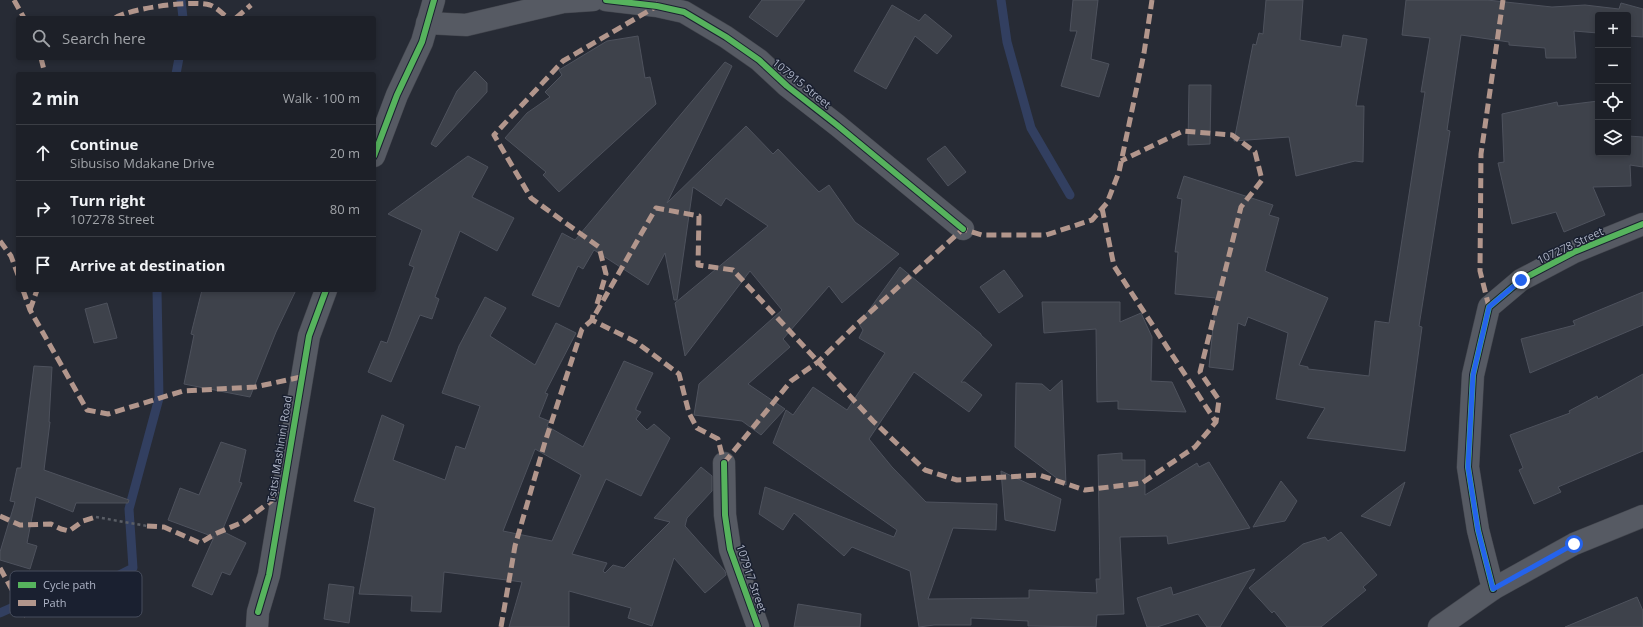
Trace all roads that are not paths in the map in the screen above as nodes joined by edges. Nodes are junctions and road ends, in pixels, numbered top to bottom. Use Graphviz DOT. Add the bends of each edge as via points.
graph roads {
  1 [pos="434,0"];
  2 [pos="593,0"];
  3 [pos="606,0"];
  4 [pos="427,23"];
  5 [pos="376,151"];
  6 [pos="1643,224"];
  7 [pos="963,229"];
  8 [pos="325,292"];
  9 [pos="724,463"];
  10 [pos="1643,516"];
  11 [pos="1493,589"];
  12 [pos="257,620"];
  13 [pos="758,627"];
  14 [pos="1439,627"];
  1 -- 4 [label="street"];
  2 -- 4 [label="street" via="563,2 466,25"];
  3 -- 7 [label="street, 107915 Street" via="684,12 726,37 759,60 787,86"];
  4 -- 5 [label="street" via="422,42 397,95"];
  6 -- 11 [label="street, 107278 Street" via="1574,252 1521,280 1489,307 1473,375 1468,467 1478,530"];
  8 -- 12 [label="street, Tsitsi Mashinini Road" via="309,336 269,575"];
  9 -- 13 [label="street, 107917 Street" via="725,515 730,549"];
  10 -- 11 [label="street" via="1574,544"];
  11 -- 14 [label="street"];
}
